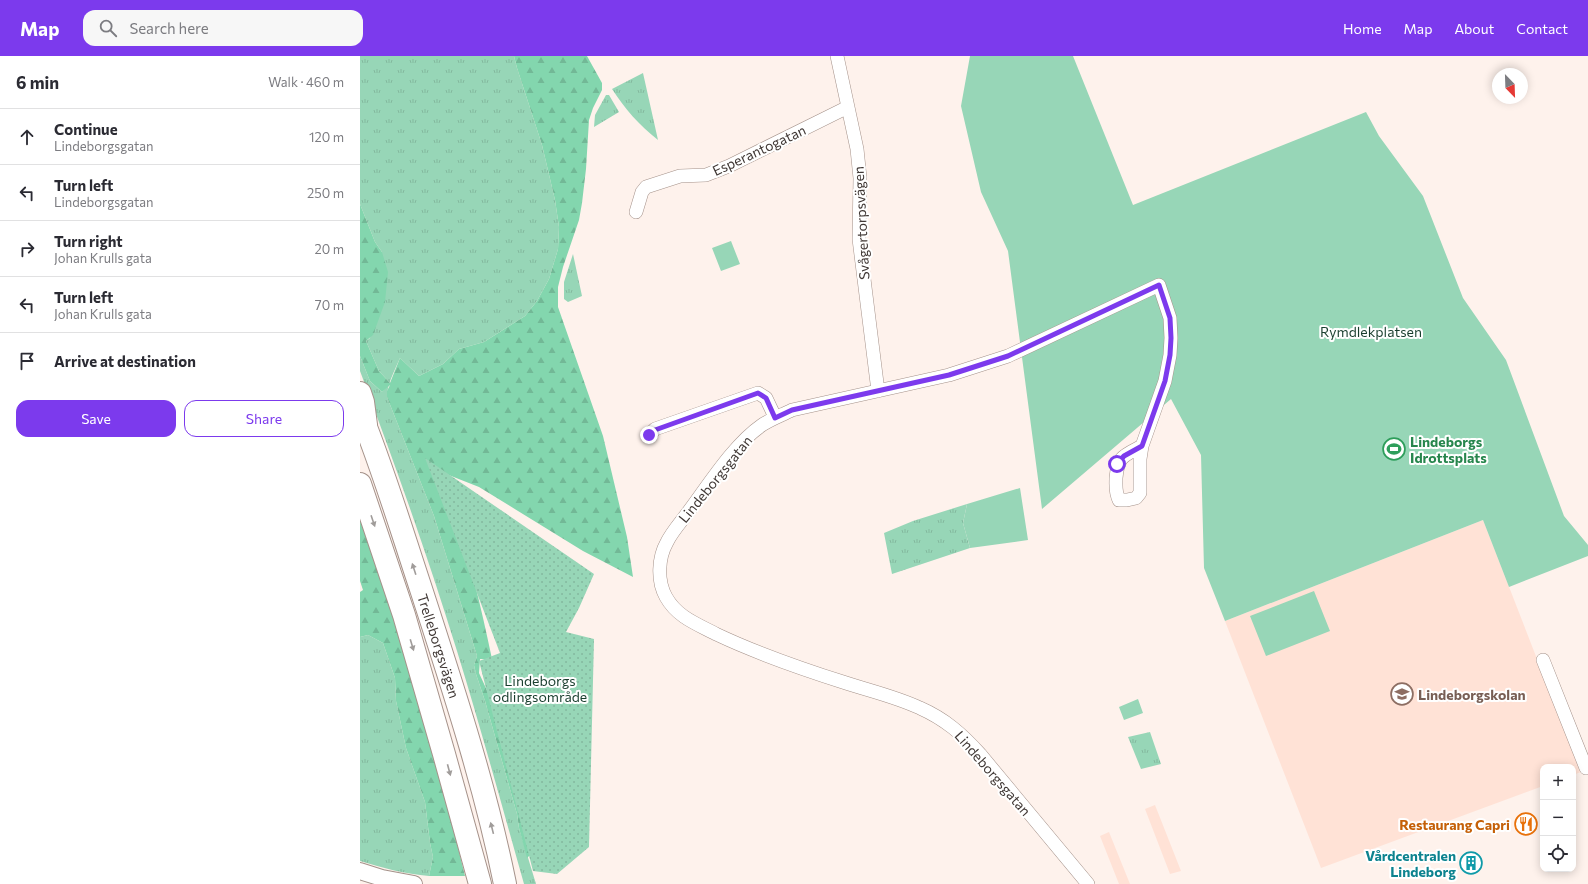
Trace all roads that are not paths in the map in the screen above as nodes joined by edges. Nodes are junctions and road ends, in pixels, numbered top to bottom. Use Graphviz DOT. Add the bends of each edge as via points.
graph roads {
  1 [pos="837,56"];
  2 [pos="848,107"];
  3 [pos="636,212"];
  4 [pos="878,391"];
  5 [pos="360,393"];
  6 [pos="775,418"];
  7 [pos="363,419"];
  8 [pos="649,435"];
  9 [pos="1142,446"];
  10 [pos="360,484"];
  11 [pos="1543,660"];
  12 [pos="1588,767"];
  13 [pos="457,803"];
  14 [pos="360,872"];
  15 [pos="505,878"];
  16 [pos="414,884"];
  17 [pos="472,884"];
  18 [pos="480,884"];
  19 [pos="1088,884"];
  1 -- 2 [label="street, Svågertorpsvägen"];
  2 -- 3 [label="street, Esperantogatan" via="729,166 706,175 680,176 646,187"];
  2 -- 4 [label="street, Svågertorpsvägen" via="857,149 860,178 859,238"];
  4 -- 6 [label="street, Lindeborgsgatan" via="792,410"];
  4 -- 9 [label="street, Lindeborgsgatan" via="949,375 1008,356 1159,285 1170,318 1170,355 1165,381"];
  5 -- 7 [label="highway, Trelleborgsvägen"];
  6 -- 8 [label="street" via="766,398 758,393 655,430"];
  6 -- 19 [label="street, Lindeborgsgatan" via="745,440 667,541 660,563 661,581 667,598 680,614 731,641 794,666 908,704 945,721 966,738"];
  15 -- 7 [label="highway, Trelleborgsvägen, one-way" via="451,680"];
  10 -- 13 [label="highway, Trelleborgsvägen, one-way" via="399,600"];
  11 -- 12 [label="street" via="1586,768"];
  13 -- 17 [label="highway" via="456,818"];
  13 -- 18 [label="highway, Trelleborgsvägen"];
  14 -- 16 [label="street"];
}
